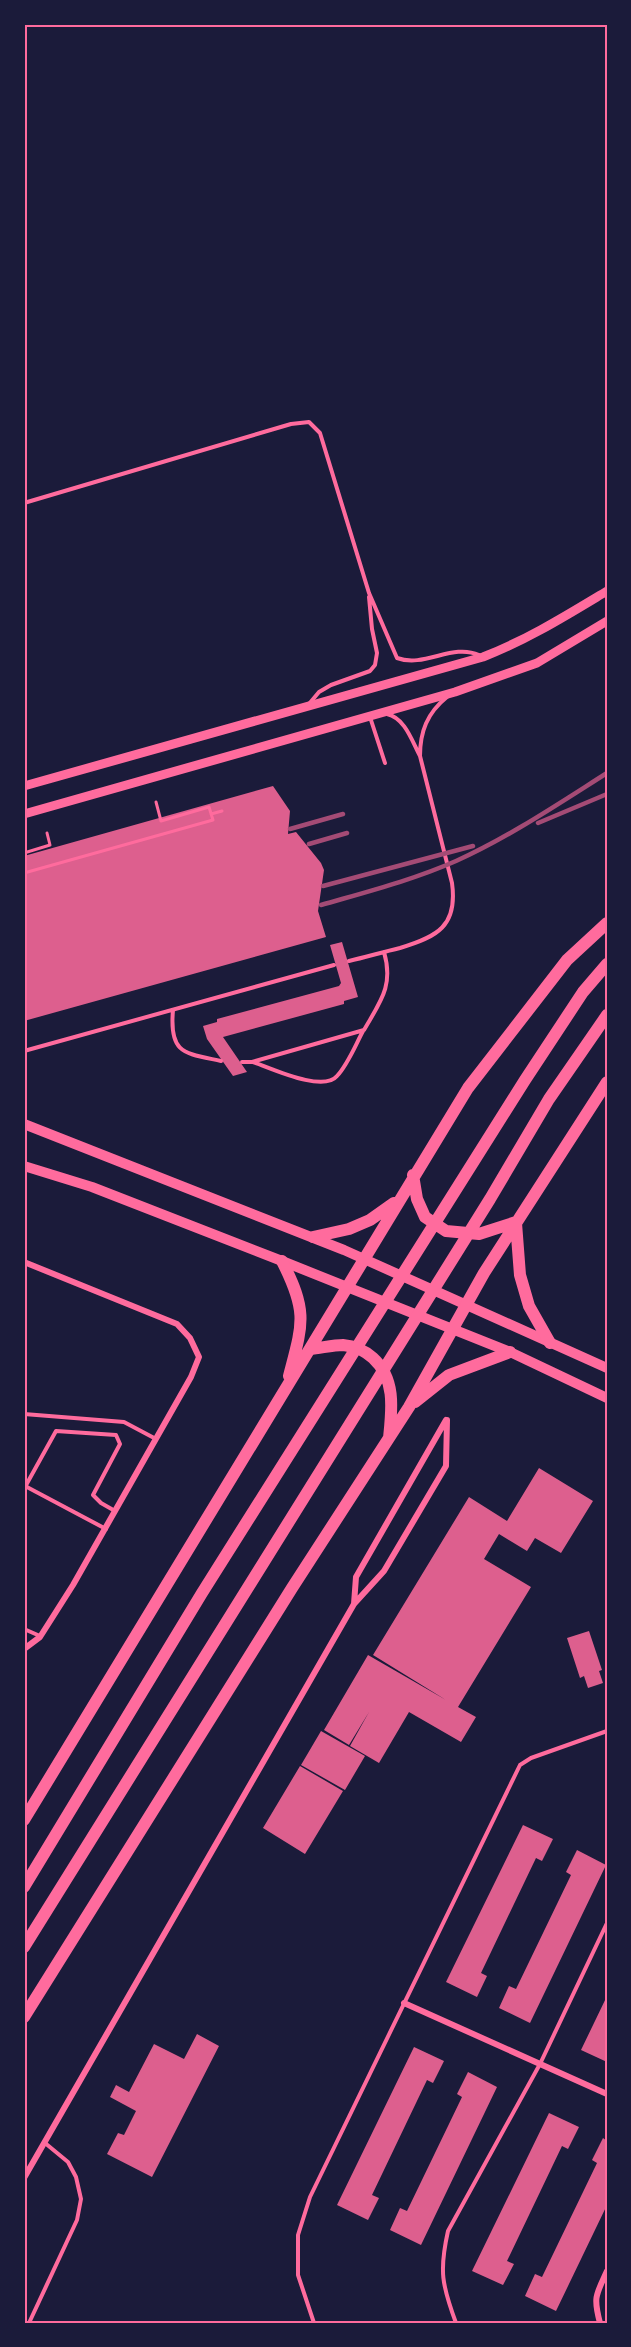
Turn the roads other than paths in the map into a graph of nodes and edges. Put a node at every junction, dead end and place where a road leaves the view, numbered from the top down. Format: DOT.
graph roads {
  1 [pos="24,503"];
  2 [pos="607,591"];
  3 [pos="369,593"];
  4 [pos="607,621"];
  5 [pos="483,657"];
  6 [pos="455,692"];
  7 [pos="307,706"];
  8 [pos="381,713"];
  9 [pos="370,716"];
  10 [pos="420,756"];
  11 [pos="385,763"];
  12 [pos="24,786"];
  13 [pos="24,814"];
  14 [pos="607,923"];
  15 [pos="384,952"];
  16 [pos="349,961"];
  17 [pos="607,964"];
  18 [pos="334,965"];
  19 [pos="172,1010"];
  20 [pos="607,1015"];
  21 [pos="364,1030"];
  22 [pos="24,1051"];
  23 [pos="221,1061"];
  24 [pos="242,1062"];
  25 [pos="252,1062"];
  26 [pos="607,1082"];
  27 [pos="24,1124"];
  28 [pos="24,1166"];
  29 [pos="414,1175"];
  30 [pos="400,1198"];
  31 [pos="516,1222"];
  32 [pos="313,1237"];
  33 [pos="363,1259"];
  34 [pos="282,1261"];
  35 [pos="24,1262"];
  36 [pos="348,1287"];
  37 [pos="466,1305"];
  38 [pos="454,1329"];
  39 [pos="550,1343"];
  40 [pos="310,1349"];
  41 [pos="510,1352"];
  42 [pos="607,1368"];
  43 [pos="286,1389"];
  44 [pos="607,1398"];
  45 [pos="410,1407"];
  46 [pos="24,1414"];
  47 [pos="157,1439"];
  48 [pos="389,1440"];
  49 [pos="25,1486"];
  50 [pos="117,1511"];
  51 [pos="106,1529"];
  52 [pos="354,1604"];
  53 [pos="24,1629"];
  54 [pos="40,1637"];
  55 [pos="24,1649"];
  56 [pos="607,1731"];
  57 [pos="24,1821"];
  58 [pos="24,1887"];
  59 [pos="607,1923"];
  60 [pos="24,1947"];
  61 [pos="404,2003"];
  62 [pos="24,2017"];
  63 [pos="540,2064"];
  64 [pos="607,2094"];
  65 [pos="44,2142"];
  66 [pos="24,2178"];
  67 [pos="607,2271"];
  68 [pos="29,2323"];
  69 [pos="314,2323"];
  70 [pos="456,2323"];
  71 [pos="600,2323"];
  1 -- 3 [label="lane"];
  2 -- 5 [label="street"];
  3 -- 5 [label="lane"];
  3 -- 7 [label="lane"];
  4 -- 6 [label="street"];
  5 -- 7 [label="street"];
  6 -- 8 [label="street"];
  6 -- 10 [label="lane"];
  7 -- 12 [label="street"];
  8 -- 9 [label="street"];
  8 -- 10 [label="lane"];
  9 -- 11 [label="lane"];
  9 -- 13 [label="street"];
  10 -- 15 [label="lane"];
  14 -- 29 [label="highway"];
  15 -- 16 [label="lane"];
  15 -- 21 [label="lane"];
  17 -- 58 [label="highway"];
  18 -- 19 [label="lane"];
  19 -- 22 [label="lane"];
  19 -- 23 [label="lane"];
  20 -- 60 [label="highway"];
  21 -- 25 [label="lane"];
  21 -- 25 [label="lane"];
  24 -- 25 [label="lane"];
  26 -- 31 [label="highway"];
  27 -- 32 [label="main road"];
  28 -- 34 [label="main road"];
  29 -- 30 [label="highway"];
  29 -- 31 [label="highway"];
  30 -- 32 [label="highway"];
  30 -- 33 [label="highway"];
  31 -- 37 [label="highway"];
  31 -- 39 [label="highway"];
  32 -- 33 [label="main road"];
  33 -- 36 [label="highway"];
  33 -- 37 [label="main road"];
  34 -- 36 [label="main road"];
  34 -- 43 [label="highway"];
  35 -- 47 [label="street"];
  36 -- 38 [label="main road"];
  36 -- 40 [label="highway"];
  37 -- 38 [label="highway"];
  37 -- 39 [label="main road"];
  38 -- 41 [label="main road"];
  38 -- 45 [label="highway"];
  39 -- 42 [label="main road"];
  40 -- 43 [label="highway"];
  40 -- 48 [label="highway"];
  41 -- 44 [label="main road"];
  41 -- 45 [label="highway"];
  43 -- 57 [label="highway"];
  45 -- 48 [label="highway"];
  46 -- 47 [label="lane"];
  47 -- 50 [label="street"];
  48 -- 62 [label="highway"];
  49 -- 50 [label="lane"];
  49 -- 51 [label="lane"];
  50 -- 51 [label="street"];
  51 -- 54 [label="street"];
  52 -- 52 [label="street"];
  52 -- 65 [label="street"];
  53 -- 54 [label="lane"];
  54 -- 55 [label="street"];
  56 -- 61 [label="lane"];
  59 -- 63 [label="lane"];
  61 -- 63 [label="street"];
  61 -- 69 [label="lane"];
  63 -- 64 [label="street"];
  63 -- 70 [label="lane"];
  65 -- 66 [label="street"];
  65 -- 68 [label="lane"];
  67 -- 71 [label="street"];
}
